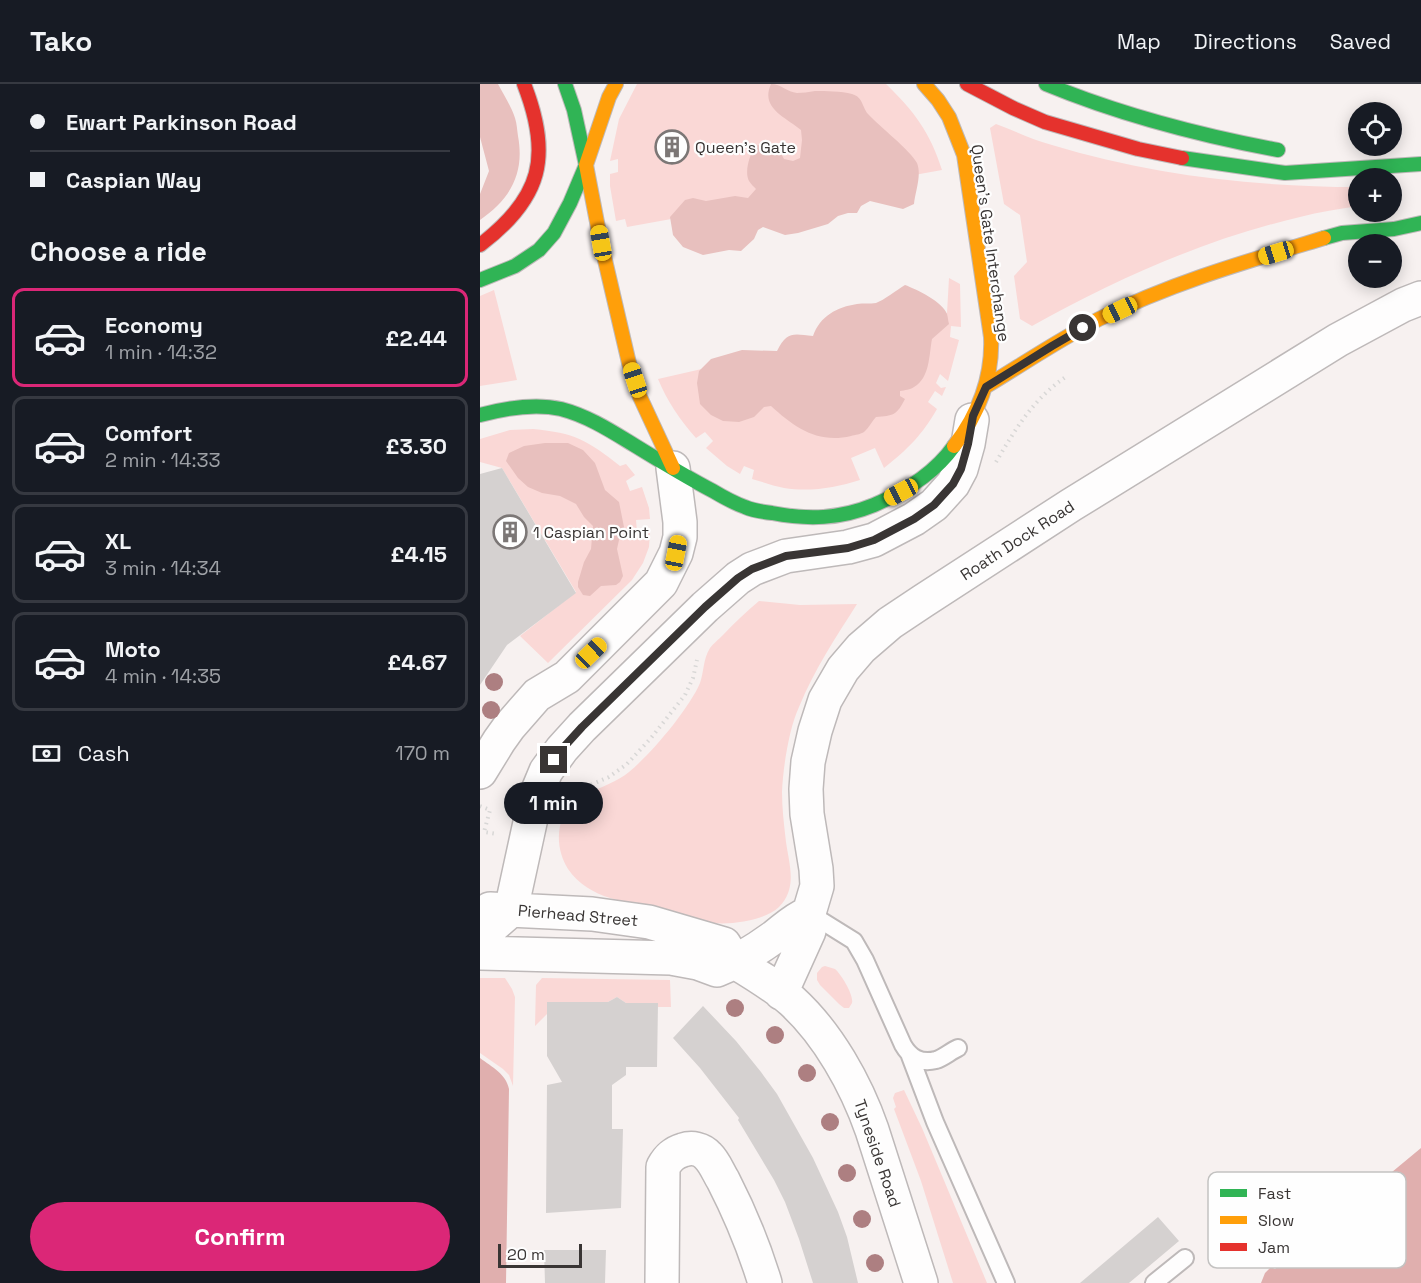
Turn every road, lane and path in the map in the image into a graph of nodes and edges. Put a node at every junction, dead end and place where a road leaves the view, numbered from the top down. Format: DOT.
graph roads {
  1 [pos="524,84"];
  2 [pos="565,84"];
  3 [pos="616,84"];
  4 [pos="924,84"];
  5 [pos="967,84"];
  6 [pos="1046,84"];
  7 [pos="1292,153"];
  8 [pos="1312,158"];
  9 [pos="1421,164"];
  10 [pos="586,165"];
  11 [pos="1348,168"];
  12 [pos="1353,168"];
  13 [pos="1421,223"];
  14 [pos="480,245"];
  15 [pos="480,280"];
  16 [pos="1421,298"];
  17 [pos="979,401"];
  18 [pos="480,415"];
  19 [pos="672,468"];
  20 [pos="480,772"];
  21 [pos="480,806"];
  22 [pos="495,834"];
  23 [pos="496,909"];
  24 [pos="809,913"];
  25 [pos="480,938"];
  26 [pos="480,953"];
  27 [pos="735,962"];
  28 [pos="782,993"];
  29 [pos="958,1047"];
  30 [pos="910,1056"];
  31 [pos="1185,1258"];
  32 [pos="662,1283"];
  33 [pos="765,1283"];
  34 [pos="921,1283"];
  35 [pos="1006,1283"];
  36 [pos="1154,1283"];
  1 -- 14 [label="main road"];
  2 -- 10 [label="main road"];
  3 -- 10 [label="main road"];
  4 -- 17 [label="main road, Queen's Gate Interchange"];
  5 -- 11 [label="main road"];
  6 -- 7 [label="main road"];
  8 -- 12 [label="main road"];
  9 -- 12 [label="main road"];
  10 -- 15 [label="main road"];
  10 -- 19 [label="main road"];
  13 -- 17 [label="main road"];
  16 -- 24 [label="street, Roath Dock Road"];
  17 -- 19 [label="main road, Queen's Gate Interchange"];
  17 -- 23 [label="street"];
  18 -- 19 [label="main road, Queen's Gate Interchange"];
  19 -- 20 [label="street"];
  21 -- 22 [label="path"];
  23 -- 25 [label="street"];
  23 -- 27 [label="street, Pierhead Street"];
  24 -- 27 [label="street"];
  24 -- 28 [label="street, Roath Dock Road"];
  24 -- 30 [label="lane"];
  26 -- 27 [label="street"];
  27 -- 28 [label="street, Tyneside Road"];
  28 -- 34 [label="street, Tyneside Road"];
  29 -- 30 [label="lane"];
  30 -- 35 [label="lane"];
  31 -- 36 [label="lane"];
  32 -- 33 [label="street"];
}
